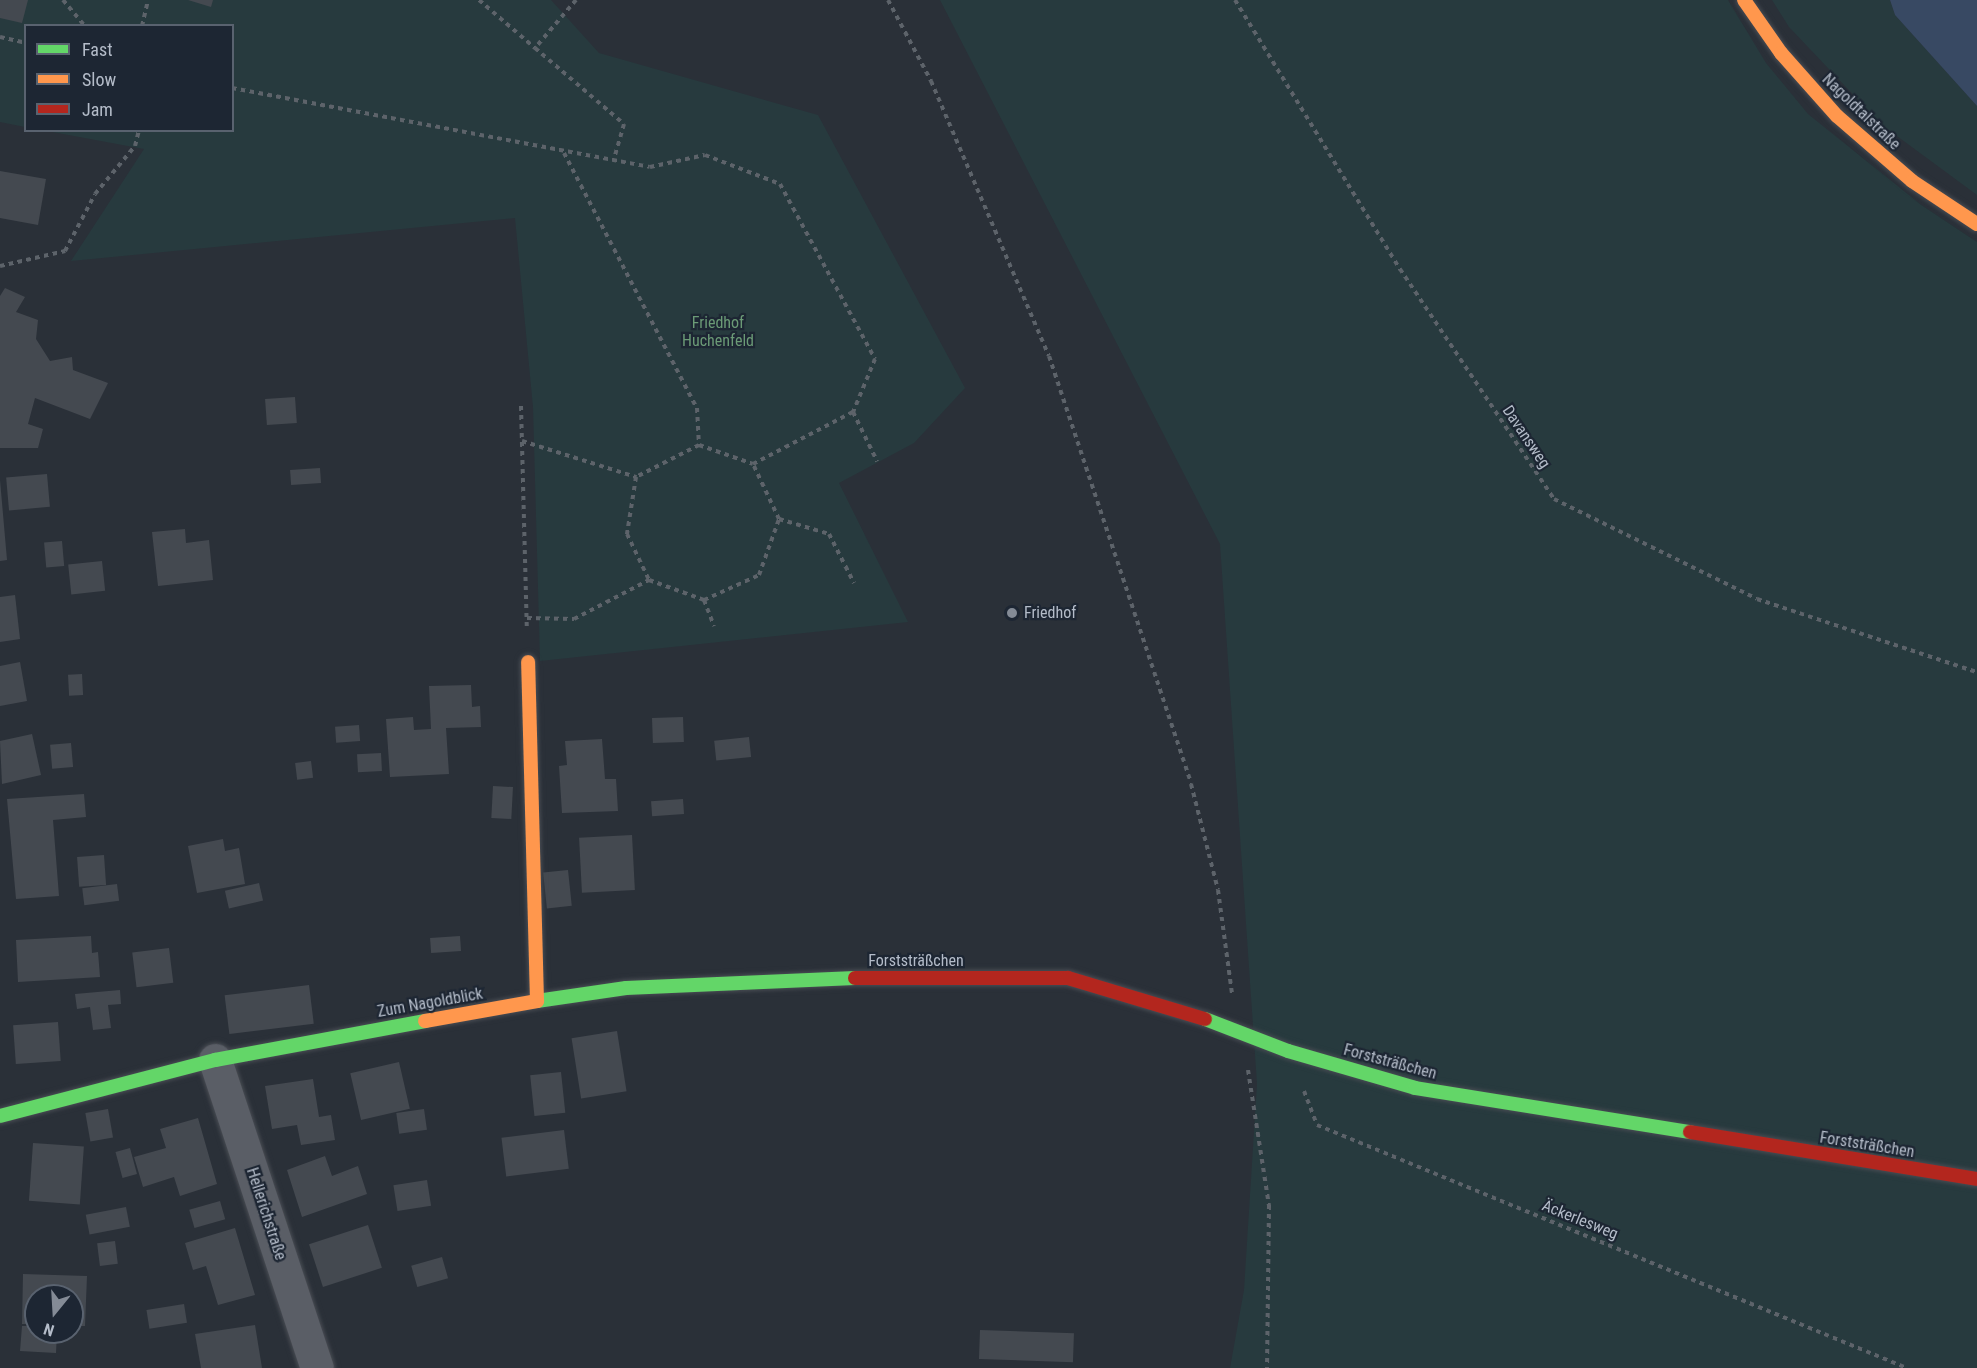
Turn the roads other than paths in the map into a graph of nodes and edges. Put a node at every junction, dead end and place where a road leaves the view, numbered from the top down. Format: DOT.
graph roads {
  1 [pos="1744,0"];
  2 [pos="1977,224"];
  3 [pos="528,662"];
  4 [pos="537,1001"];
  5 [pos="215,1060"];
  6 [pos="0,1116"];
  7 [pos="1977,1179"];
  8 [pos="317,1368"];
  1 -- 2 [label="street, Nagoldtalstraße"];
  3 -- 4 [label="street"];
  4 -- 5 [label="street, Zum Nagoldblick"];
  4 -- 7 [label="street, Forststräßchen"];
  5 -- 6 [label="street, Zum Nagoldblick"];
  5 -- 8 [label="street, Hellerichstraße"];
}
